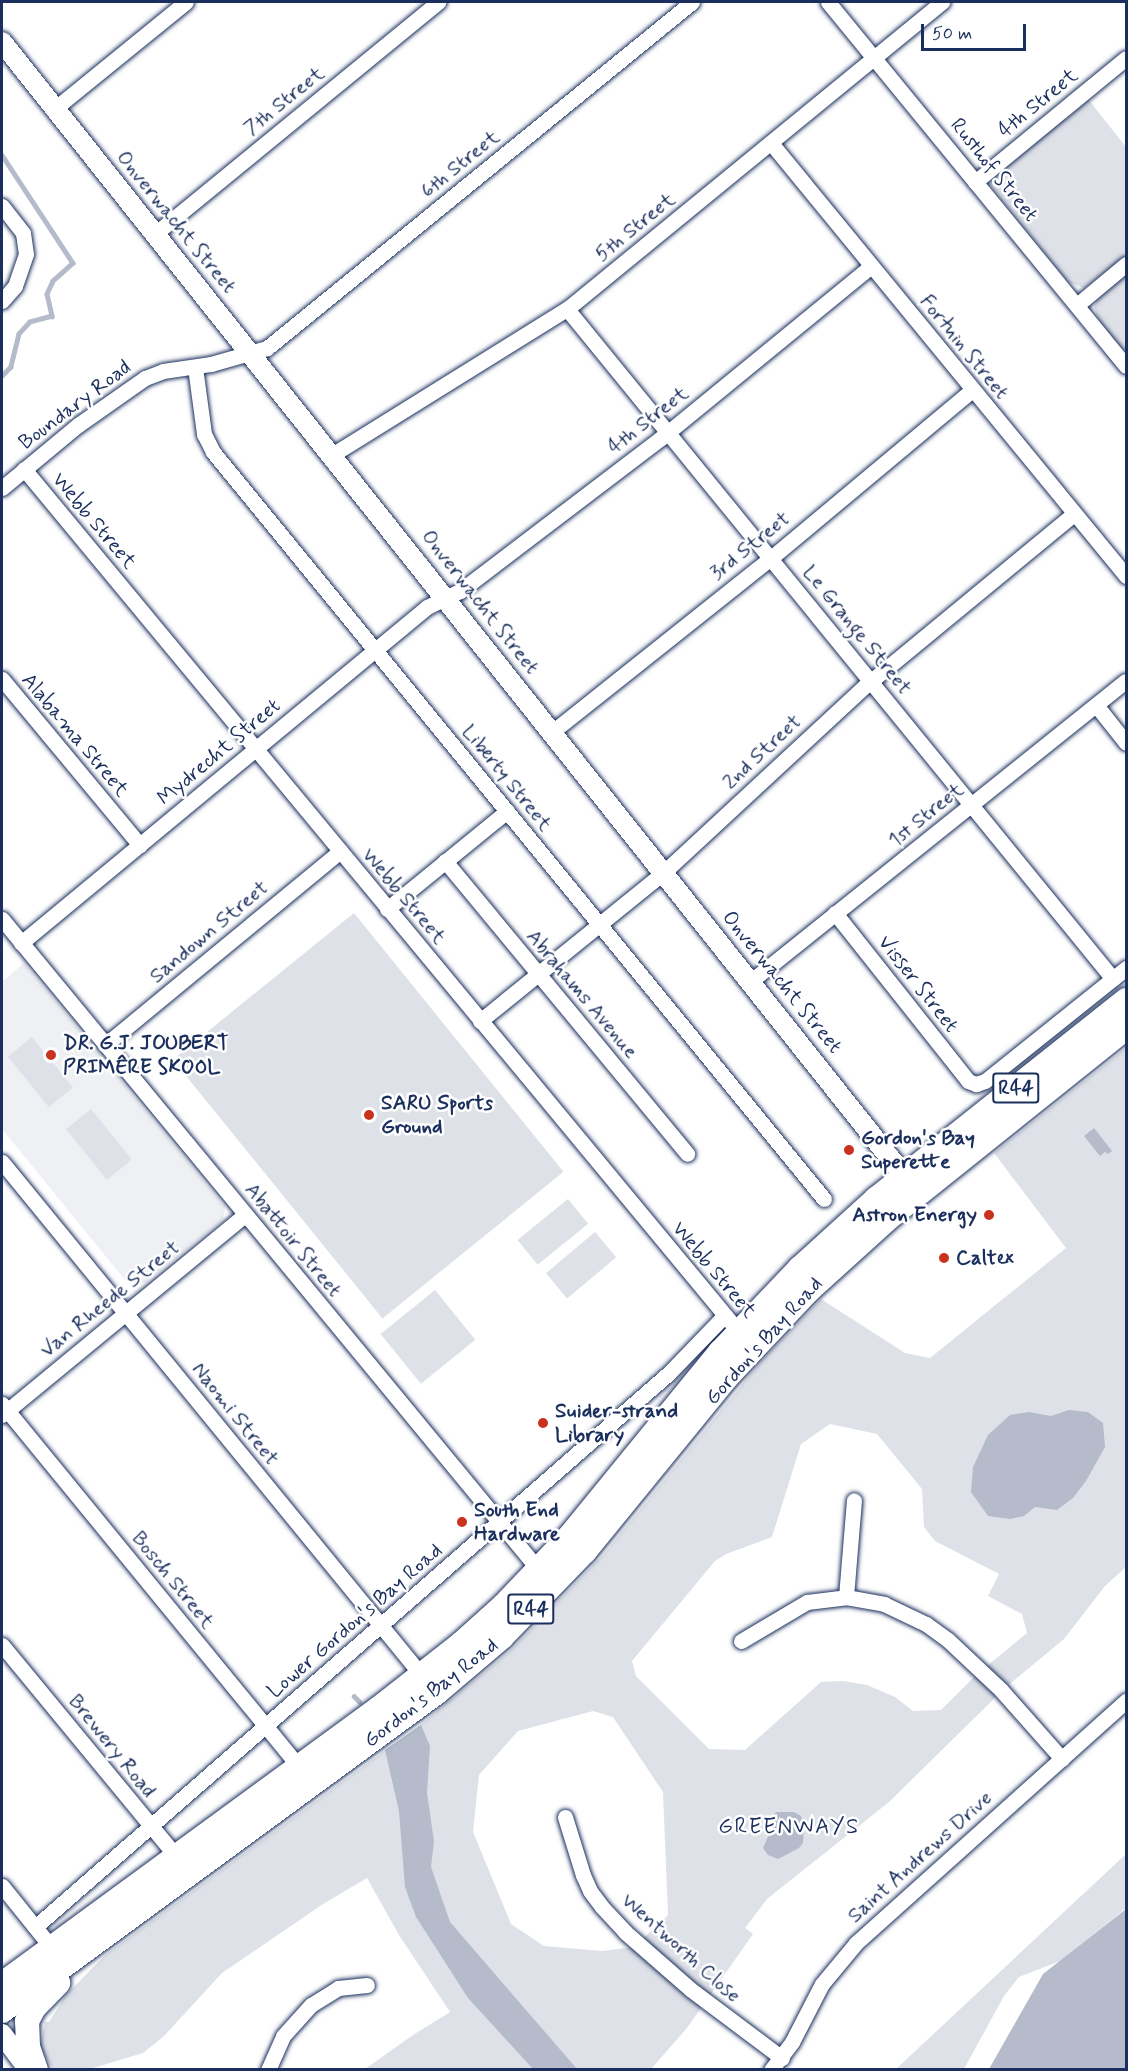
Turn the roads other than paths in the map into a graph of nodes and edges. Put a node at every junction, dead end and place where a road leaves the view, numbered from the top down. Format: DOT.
graph roads {
  1 [pos="186,2"];
  2 [pos="438,2"];
  3 [pos="692,2"];
  4 [pos="828,2"];
  5 [pos="942,2"];
  6 [pos="2,42"];
  7 [pos="874,57"];
  8 [pos="1126,58"];
  9 [pos="53,110"];
  10 [pos="771,143"];
  11 [pos="975,182"];
  12 [pos="3,210"];
  13 [pos="156,233"];
  14 [pos="1126,264"];
  15 [pos="870,267"];
  16 [pos="2,301"];
  17 [pos="1077,305"];
  18 [pos="567,309"];
  19 [pos="250,352"];
  20 [pos="1126,366"];
  21 [pos="195,367"];
  22 [pos="972,390"];
  23 [pos="669,432"];
  24 [pos="332,454"];
  25 [pos="24,469"];
  26 [pos="2,488"];
  27 [pos="1074,514"];
  28 [pos="771,558"];
  29 [pos="1126,576"];
  30 [pos="446,597"];
  31 [pos="375,650"];
  32 [pos="2,679"];
  33 [pos="872,680"];
  34 [pos="1126,681"];
  35 [pos="1096,705"];
  36 [pos="552,732"];
  37 [pos="1126,743"];
  38 [pos="255,749"];
  39 [pos="973,804"];
  40 [pos="507,811"];
  41 [pos="140,845"];
  42 [pos="340,851"];
  43 [pos="445,861"];
  44 [pos="664,872"];
  45 [pos="387,909"];
  46 [pos="835,913"];
  47 [pos="2,919"];
  48 [pos="599,924"];
  49 [pos="21,943"];
  50 [pos="1126,968"];
  51 [pos="538,973"];
  52 [pos="1113,979"];
  53 [pos="750,981"];
  54 [pos="1126,1000"];
  55 [pos="480,1021"];
  56 [pos="1126,1028"];
  57 [pos="1094,1040"];
  58 [pos="105,1045"];
  59 [pos="687,1154"];
  60 [pos="2,1162"];
  61 [pos="912,1185"];
  62 [pos="824,1199"];
  63 [pos="245,1215"];
  64 [pos="126,1313"];
  65 [pos="738,1332"];
  66 [pos="3,1410"];
  67 [pos="854,1500"];
  68 [pos="498,1524"];
  69 [pos="546,1578"];
  70 [pos="846,1597"];
  71 [pos="381,1625"];
  72 [pos="741,1641"];
  73 [pos="2,1645"];
  74 [pos="429,1685"];
  75 [pos="1126,1701"];
  76 [pos="266,1726"];
  77 [pos="1062,1760"];
  78 [pos="306,1775"];
  79 [pos="565,1817"];
  80 [pos="151,1826"];
  81 [pos="183,1864"];
  82 [pos="2,1886"];
  83 [pos="35,1927"];
  84 [pos="51,1947"];
  85 [pos="79,1954"];
  86 [pos="2,1984"];
  87 [pos="368,1985"];
  88 [pos="2,2010"];
  89 [pos="2,2034"];
  90 [pos="2,2056"];
  91 [pos="776,2064"];
  92 [pos="13,2070"];
  93 [pos="29,2070"];
  94 [pos="36,2070"];
  95 [pos="268,2070"];
  1 -- 9 [label="street"];
  2 -- 13 [label="street, 7th Street"];
  3 -- 19 [label="street, 6th Street"];
  4 -- 7 [label="street, Rusthof Street"];
  5 -- 7 [label="street, 5th Street"];
  6 -- 9 [label="street, Onverwacht Street"];
  7 -- 10 [label="street, 5th Street"];
  7 -- 11 [label="street, Rusthof Street"];
  8 -- 11 [label="street, 4th Street"];
  9 -- 13 [label="street, Onverwacht Street"];
  10 -- 15 [label="street, Fortuin Street"];
  10 -- 18 [label="street, 5th Street"];
  11 -- 17 [label="street, Rusthof Street"];
  12 -- 16 [label="street"];
  13 -- 19 [label="street, Onverwacht Street"];
  14 -- 17 [label="street"];
  15 -- 22 [label="street, Fortuin Street"];
  15 -- 23 [label="street, 4th Street"];
  17 -- 20 [label="street, Rusthof Street"];
  18 -- 23 [label="street, Le Grange Street"];
  18 -- 24 [label="street, 5th Street"];
  19 -- 21 [label="street, Boundary Road"];
  19 -- 24 [label="street, Onverwacht Street"];
  21 -- 25 [label="street, Boundary Road"];
  21 -- 31 [label="street, Liberty Street"];
  22 -- 27 [label="street, Fortuin Street"];
  22 -- 28 [label="street, 3rd Street"];
  23 -- 28 [label="street, Le Grange Street"];
  23 -- 30 [label="street, 4th Street"];
  24 -- 30 [label="street, Onverwacht Street"];
  25 -- 26 [label="street, Boundary Road"];
  25 -- 38 [label="street, Webb Street"];
  27 -- 29 [label="street, Fortuin Street"];
  27 -- 33 [label="street, 2nd Street"];
  28 -- 33 [label="street, Le Grange Street"];
  28 -- 36 [label="street, 3rd Street"];
  30 -- 31 [label="street, Mydrecht Street"];
  30 -- 36 [label="street, Onverwacht Street"];
  31 -- 38 [label="street, Mydrecht Street"];
  31 -- 40 [label="street, Liberty Street"];
  32 -- 41 [label="street, Alabama Street"];
  33 -- 39 [label="street, Le Grange Street"];
  33 -- 44 [label="street, 2nd Street"];
  34 -- 35 [label="street, 1st Street"];
  35 -- 37 [label="street"];
  35 -- 39 [label="street, 1st Street"];
  36 -- 44 [label="street, Onverwacht Street"];
  38 -- 41 [label="street, Mydrecht Street"];
  38 -- 42 [label="street, Webb Street"];
  39 -- 46 [label="street, 1st Street"];
  39 -- 52 [label="street, Le Grange Street"];
  40 -- 43 [label="street"];
  40 -- 48 [label="street, Liberty Street"];
  41 -- 49 [label="street, Mydrecht Street"];
  42 -- 45 [label="street, Webb Street"];
  42 -- 58 [label="street, Sandown Street"];
  43 -- 45 [label="street"];
  43 -- 51 [label="street, Abrahams Avenue"];
  44 -- 48 [label="street, 2nd Street"];
  44 -- 53 [label="street, Onverwacht Street"];
  45 -- 55 [label="street, Webb Street"];
  46 -- 52 [label="street, Visser Street"];
  46 -- 53 [label="street, 1st Street"];
  47 -- 49 [label="street, Abattoir Street"];
  48 -- 51 [label="street, 2nd Street"];
  48 -- 62 [label="street, Liberty Street"];
  49 -- 58 [label="street, Abattoir Street"];
  50 -- 52 [label="street"];
  51 -- 55 [label="street, 2nd Street"];
  51 -- 59 [label="street, Abrahams Avenue"];
  53 -- 61 [label="street, Onverwacht Street"];
  54 -- 57 [label="main road, Gordon's Bay Road / R44"];
  55 -- 65 [label="street, Webb Street"];
  56 -- 57 [label="main road, Gordon's Bay Road / R44"];
  57 -- 61 [label="main road, Gordon's Bay Road / R44"];
  58 -- 63 [label="street, Abattoir Street"];
  60 -- 64 [label="street, Naomi Street"];
  61 -- 65 [label="main road, Gordon's Bay Road / R44"];
  61 -- 65 [label="main road, Gordon's Bay Road / R44"];
  63 -- 64 [label="street, Van Rheede Street"];
  63 -- 68 [label="street, Abattoir Street"];
  64 -- 66 [label="street, Van Rheede Street"];
  64 -- 71 [label="street, Naomi Street"];
  65 -- 68 [label="street, Lower Gordon's Bay Road"];
  65 -- 69 [label="main road, Gordon's Bay Road / R44"];
  66 -- 76 [label="street, Bosch Street"];
  67 -- 70 [label="street"];
  68 -- 69 [label="street, Abattoir Street"];
  68 -- 71 [label="street, Lower Gordon's Bay Road"];
  69 -- 74 [label="main road, Gordon's Bay Road / R44"];
  70 -- 72 [label="street"];
  70 -- 77 [label="street"];
  71 -- 74 [label="street, Naomi Street"];
  71 -- 76 [label="street, Lower Gordon's Bay Road"];
  73 -- 80 [label="street, Brewery Road"];
  74 -- 78 [label="main road, Gordon's Bay Road / R44"];
  75 -- 77 [label="street, Saint Andrews Drive"];
  76 -- 78 [label="street, Bosch Street"];
  76 -- 80 [label="street, Lower Gordon's Bay Road"];
  77 -- 91 [label="street, Saint Andrews Drive"];
  78 -- 81 [label="main road, Gordon's Bay Road / R44"];
  79 -- 91 [label="street, Wentworth Close"];
  80 -- 81 [label="street, Brewery Road"];
  80 -- 83 [label="street, Lower Gordon's Bay Road"];
  81 -- 84 [label="main road, Gordon's Bay Road / R44"];
  81 -- 85 [label="main road, Gordon's Bay Road / R44"];
  82 -- 83 [label="street"];
  83 -- 84 [label="street"];
  84 -- 86 [label="main road, Gordon's Bay Road / R44"];
  85 -- 88 [label="main road, Gordon's Bay Road / R44"];
  85 -- 94 [label="main road"];
  87 -- 95 [label="street"];
  89 -- 93 [label="street"];
  90 -- 92 [label="street"];
}
